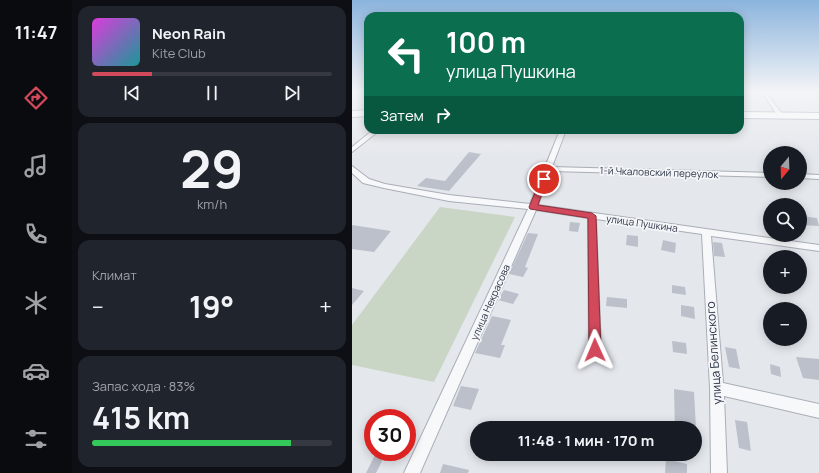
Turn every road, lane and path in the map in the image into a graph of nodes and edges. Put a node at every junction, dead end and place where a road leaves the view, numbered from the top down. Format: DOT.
graph roads {
  1 [pos="744,115"];
  2 [pos="779,115"];
  3 [pos="819,115"];
  4 [pos="372,134"];
  5 [pos="561,134"];
  6 [pos="352,150"];
  7 [pos="352,168"];
  8 [pos="548,169"];
  9 [pos="763,175"];
  10 [pos="807,176"];
  11 [pos="819,177"];
  12 [pos="533,207"];
  13 [pos="592,216"];
  14 [pos="706,232"];
  15 [pos="819,248"];
  16 [pos="595,350"];
  17 [pos="717,388"];
  18 [pos="819,412"];
  19 [pos="412,473"];
  20 [pos="719,473"];
  1 -- 2 [label="main road"];
  2 -- 3 [label="main road"];
  4 -- 6 [label="street"];
  5 -- 8 [label="street, улица Некрасова"];
  7 -- 12 [label="street, улица Пушкина"];
  8 -- 9 [label="street, 1-й Чкаловский переулок"];
  8 -- 12 [label="street, улица Некрасова"];
  10 -- 11 [label="street"];
  12 -- 13 [label="street, улица Пушкина"];
  12 -- 19 [label="street, улица Некрасова"];
  13 -- 14 [label="street, улица Пушкина"];
  13 -- 16 [label="street"];
  14 -- 15 [label="street, улица Пушкина"];
  14 -- 17 [label="street, улица Белинского"];
  17 -- 18 [label="street"];
  17 -- 20 [label="street, улица Белинского"];
}
